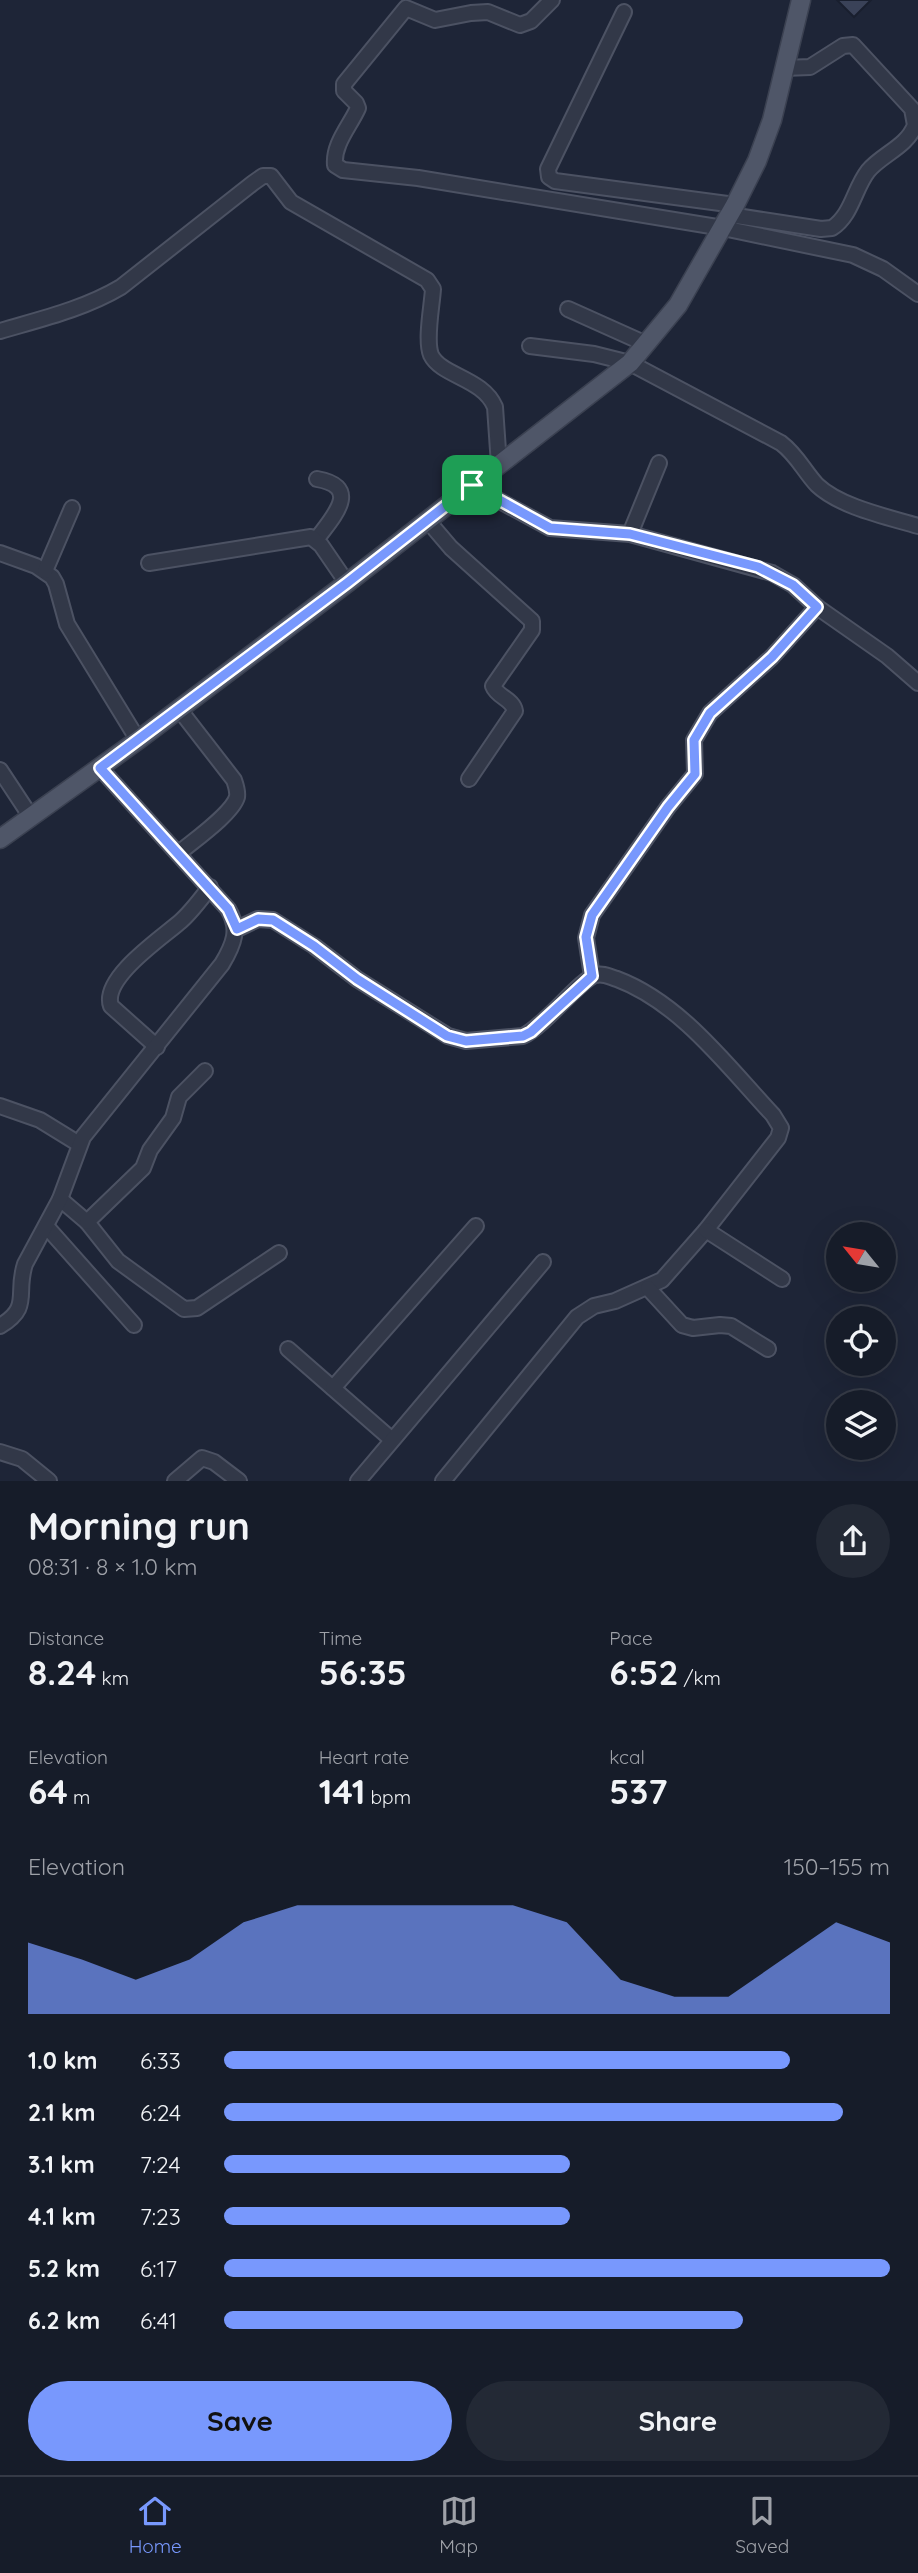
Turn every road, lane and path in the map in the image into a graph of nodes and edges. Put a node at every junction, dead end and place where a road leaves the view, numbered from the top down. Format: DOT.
graph roads {
  1 [pos="552,0"];
  2 [pos="801,0"];
  3 [pos="624,12"];
  4 [pos="784,68"];
  5 [pos="729,216"];
  6 [pos="918,294"];
  7 [pos="568,309"];
  8 [pos="0,331"];
  9 [pos="646,344"];
  10 [pos="530,346"];
  11 [pos="629,363"];
  12 [pos="659,463"];
  13 [pos="499,465"];
  14 [pos="317,479"];
  15 [pos="472,485"];
  16 [pos="72,508"];
  17 [pos="428,520"];
  18 [pos="918,526"];
  19 [pos="630,534"];
  20 [pos="316,540"];
  21 [pos="0,554"];
  22 [pos="149,563"];
  23 [pos="45,571"];
  24 [pos="347,583"];
  25 [pos="817,607"];
  26 [pos="918,683"];
  27 [pos="179,709"];
  28 [pos="138,740"];
  29 [pos="100,768"];
  30 [pos="0,770"];
  31 [pos="469,779"];
  32 [pos="31,817"];
  33 [pos="0,839"];
  34 [pos="179,853"];
  35 [pos="210,887"];
  36 [pos="237,929"];
  37 [pos="592,976"];
  38 [pos="157,1047"];
  39 [pos="205,1071"];
  40 [pos="0,1106"];
  41 [pos="79,1144"];
  42 [pos="60,1199"];
  43 [pos="87,1222"];
  44 [pos="46,1226"];
  45 [pos="476,1226"];
  46 [pos="705,1230"];
  47 [pos="279,1253"];
  48 [pos="543,1262"];
  49 [pos="782,1279"];
  50 [pos="648,1288"];
  51 [pos="134,1325"];
  52 [pos="0,1326"];
  53 [pos="288,1349"];
  54 [pos="768,1349"];
  55 [pos="333,1388"];
  56 [pos="391,1439"];
  57 [pos="0,1452"];
  58 [pos="446,1480"];
  59 [pos="49,1481"];
  60 [pos="175,1481"];
  61 [pos="239,1481"];
  62 [pos="358,1481"];
  1 -- 5 [label="street"];
  2 -- 4 [label="main road"];
  3 -- 5 [label="street"];
  4 -- 5 [label="main road"];
  4 -- 5 [label="street"];
  5 -- 6 [label="street"];
  5 -- 9 [label="main road"];
  7 -- 9 [label="street"];
  8 -- 13 [label="street"];
  9 -- 11 [label="main road"];
  10 -- 11 [label="street"];
  11 -- 13 [label="main road"];
  11 -- 18 [label="street"];
  12 -- 19 [label="street"];
  13 -- 15 [label="main road"];
  14 -- 20 [label="street"];
  15 -- 17 [label="main road"];
  15 -- 19 [label="street"];
  16 -- 23 [label="street"];
  17 -- 24 [label="main road"];
  17 -- 31 [label="street"];
  19 -- 25 [label="street"];
  20 -- 22 [label="street"];
  20 -- 24 [label="street"];
  21 -- 23 [label="street"];
  23 -- 28 [label="street"];
  24 -- 27 [label="main road"];
  25 -- 26 [label="street"];
  25 -- 37 [label="street"];
  27 -- 28 [label="main road"];
  27 -- 34 [label="street"];
  28 -- 29 [label="main road"];
  29 -- 32 [label="main road"];
  29 -- 34 [label="street"];
  30 -- 32 [label="street"];
  32 -- 33 [label="main road"];
  34 -- 35 [label="street"];
  35 -- 36 [label="street"];
  35 -- 38 [label="street"];
  36 -- 37 [label="street"];
  36 -- 38 [label="street"];
  37 -- 46 [label="street"];
  38 -- 41 [label="street"];
  39 -- 43 [label="street"];
  40 -- 41 [label="street"];
  41 -- 42 [label="street"];
  42 -- 43 [label="street"];
  42 -- 44 [label="street"];
  43 -- 47 [label="street"];
  44 -- 51 [label="street"];
  44 -- 52 [label="street"];
  45 -- 55 [label="street"];
  46 -- 49 [label="street"];
  46 -- 50 [label="street"];
  48 -- 56 [label="street"];
  50 -- 54 [label="street"];
  50 -- 58 [label="street"];
  53 -- 55 [label="street"];
  55 -- 56 [label="street"];
  56 -- 62 [label="street"];
  57 -- 59 [label="street"];
  60 -- 61 [label="street"];
}
